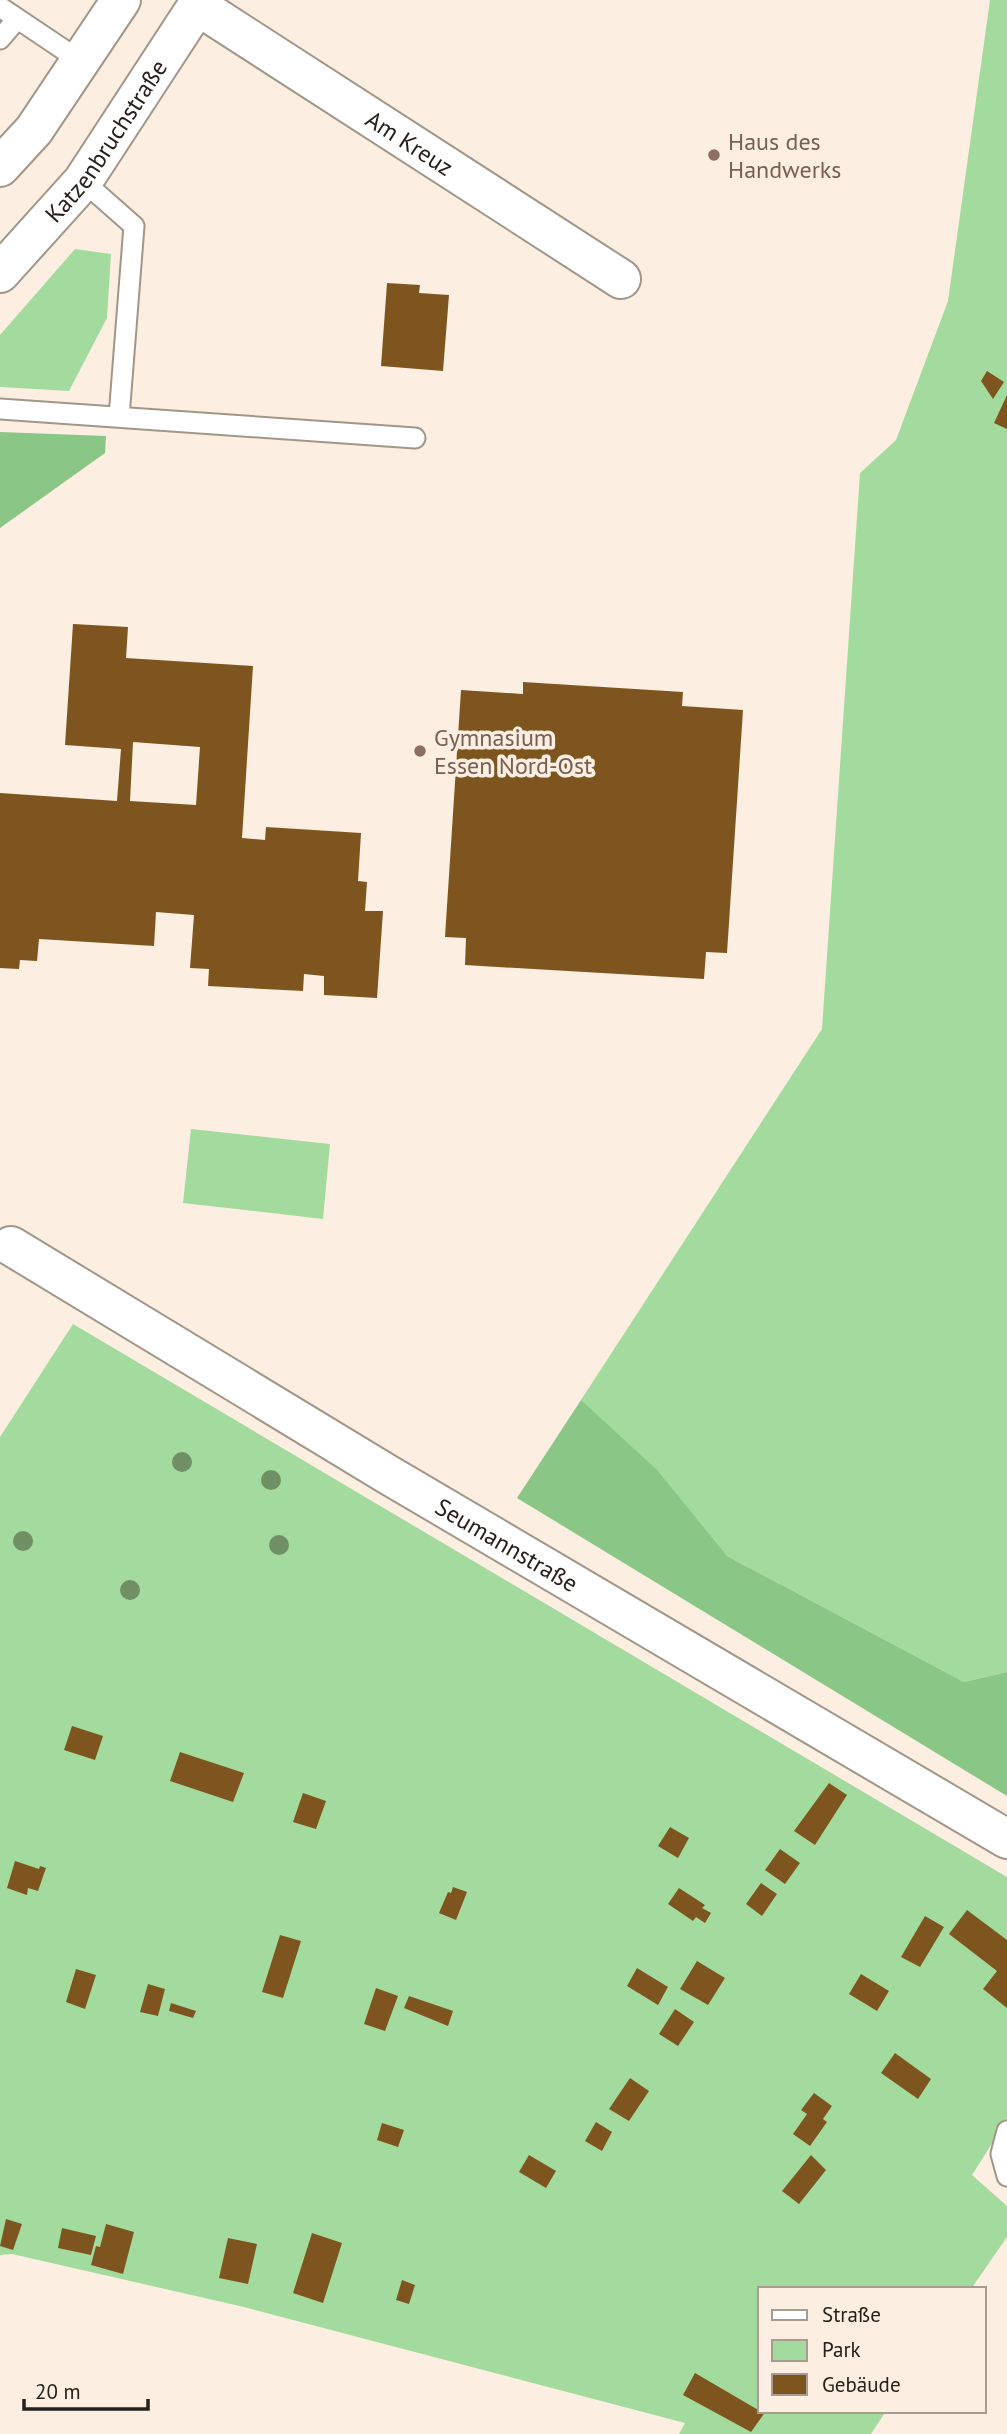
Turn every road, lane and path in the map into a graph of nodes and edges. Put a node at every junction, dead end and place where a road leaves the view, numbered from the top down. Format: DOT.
graph roads {
  1 [pos="121,0"];
  2 [pos="199,3"];
  3 [pos="0,6"];
  4 [pos="17,19"];
  5 [pos="0,39"];
  6 [pos="82,62"];
  7 [pos="0,167"];
  8 [pos="83,181"];
  9 [pos="0,274"];
  10 [pos="621,279"];
  11 [pos="0,409"];
  12 [pos="118,417"];
  13 [pos="415,438"];
  14 [pos="5,1243"];
  15 [pos="1007,1839"];
  16 [pos="1007,2131"];
  17 [pos="1007,2176"];
  1 -- 6 [label="street"];
  2 -- 8 [label="street, Katzenbruchstraße"];
  2 -- 10 [label="street, Am Kreuz"];
  3 -- 4 [label="lane"];
  4 -- 5 [label="lane"];
  4 -- 6 [label="lane"];
  6 -- 7 [label="street"];
  8 -- 9 [label="street, Katzenbruchstraße"];
  8 -- 12 [label="lane"];
  11 -- 12 [label="lane"];
  12 -- 13 [label="lane"];
  14 -- 15 [label="street, Seumannstraße"];
  16 -- 17 [label="lane"];
}
